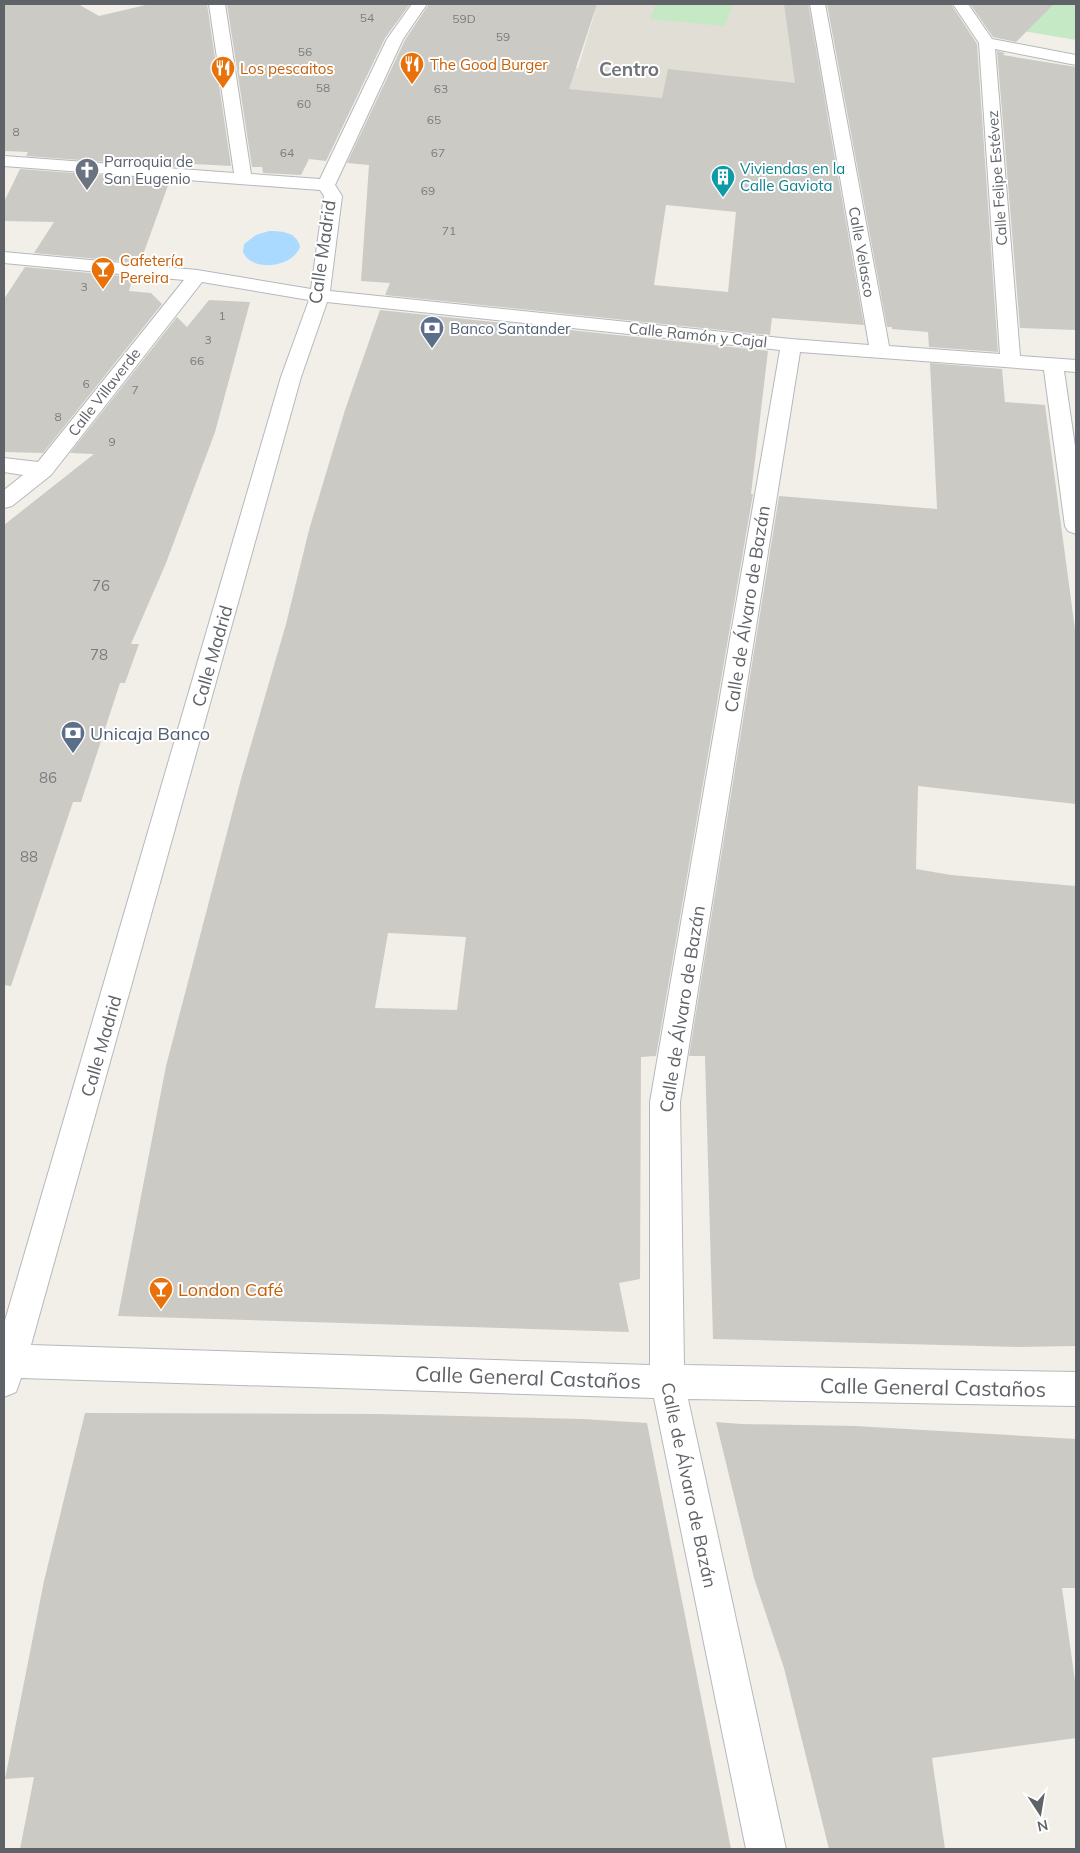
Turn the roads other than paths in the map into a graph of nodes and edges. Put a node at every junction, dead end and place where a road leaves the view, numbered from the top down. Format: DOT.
graph roads {
  1 [pos="217,4"];
  2 [pos="419,4"];
  3 [pos="818,4"];
  4 [pos="961,4"];
  5 [pos="987,43"];
  6 [pos="1076,60"];
  7 [pos="9,166"];
  8 [pos="244,178"];
  9 [pos="326,185"];
  10 [pos="4,258"];
  11 [pos="197,276"];
  12 [pos="320,296"];
  13 [pos="792,345"];
  14 [pos="880,352"];
  15 [pos="1010,360"];
  16 [pos="1053,364"];
  17 [pos="1076,366"];
  18 [pos="4,465"];
  19 [pos="43,470"];
  20 [pos="4,500"];
  21 [pos="1076,526"];
  22 [pos="7,1371"];
  23 [pos="667,1382"];
  24 [pos="1076,1389"];
  25 [pos="766,1849"];
  1 -- 8 [label="street"];
  2 -- 9 [label="street, Calle Madrid"];
  3 -- 14 [label="street, Calle Velasco"];
  4 -- 5 [label="street, Calle Felipe Estévez"];
  5 -- 6 [label="street"];
  5 -- 15 [label="street, Calle Felipe Estévez"];
  7 -- 8 [label="street"];
  8 -- 9 [label="street"];
  9 -- 12 [label="street, Calle Madrid"];
  10 -- 11 [label="street, Calle Ramón y Cajal"];
  11 -- 12 [label="street, Calle Ramón y Cajal"];
  11 -- 19 [label="street, Calle Villaverde"];
  12 -- 13 [label="street, Calle Ramón y Cajal"];
  12 -- 22 [label="street, Calle Madrid"];
  13 -- 14 [label="street, Calle Ramón y Cajal"];
  13 -- 23 [label="street, Calle de Álvaro de Bazán"];
  14 -- 15 [label="street, Calle Ramón y Cajal"];
  15 -- 16 [label="street, Calle Ramón y Cajal"];
  16 -- 17 [label="street, Calle Ramón y Cajal"];
  16 -- 21 [label="street"];
  18 -- 19 [label="street"];
  19 -- 20 [label="street, Calle Villaverde"];
  22 -- 23 [label="street, Calle General Castaños"];
  23 -- 24 [label="street, Calle General Castaños"];
  23 -- 25 [label="street, Calle de Álvaro de Bazán"];
}
